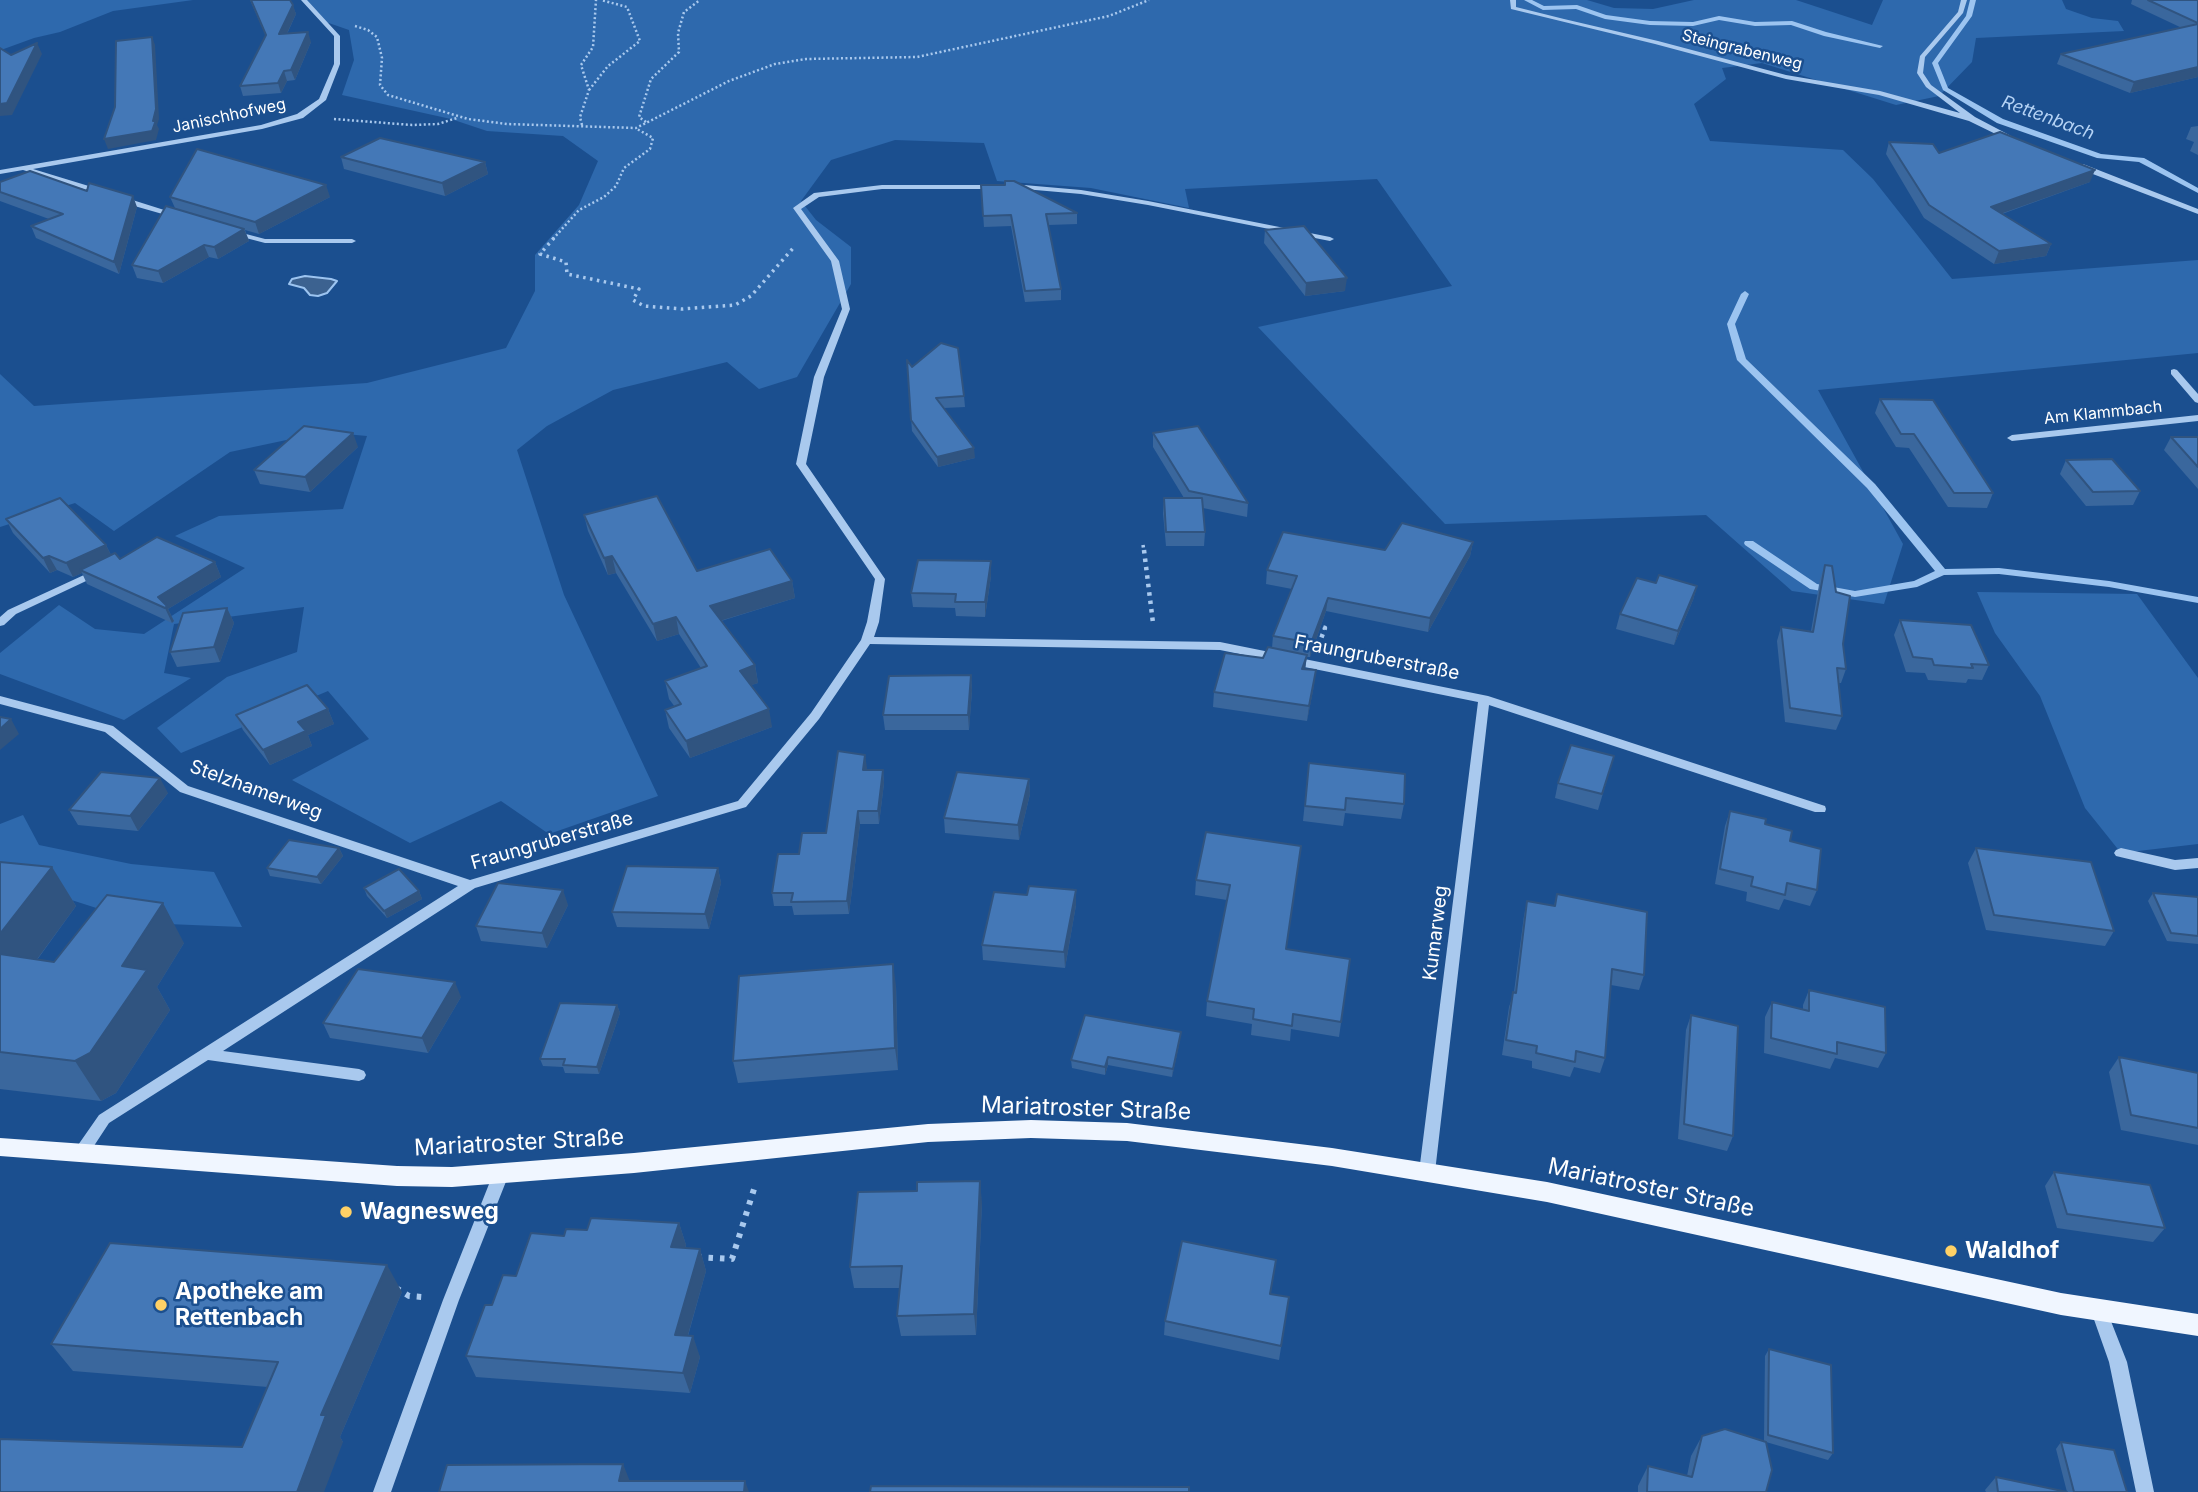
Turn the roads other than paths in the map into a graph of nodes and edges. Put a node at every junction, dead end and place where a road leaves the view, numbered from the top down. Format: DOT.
graph roads {
  1 [pos="304,0"];
  2 [pos="1513,0"];
  3 [pos="1964,0"];
  4 [pos="1972,119"];
  5 [pos="2019,142"];
  6 [pos="2073,163"];
  7 [pos="23,168"];
  8 [pos="0,172"];
  9 [pos="2198,212"];
  10 [pos="186,218"];
  11 [pos="224,229"];
  12 [pos="1330,239"];
  13 [pos="352,241"];
  14 [pos="2175,372"];
  15 [pos="2198,400"];
  16 [pos="2198,418"];
  17 [pos="2012,438"];
  18 [pos="111,566"];
  19 [pos="0,623"];
  20 [pos="867,640"];
  21 [pos="1484,699"];
  22 [pos="0,700"];
  23 [pos="1820,809"];
  24 [pos="2121,853"];
  25 [pos="2198,863"];
  26 [pos="470,885"];
  27 [pos="205,1054"];
  28 [pos="359,1074"];
  29 [pos="0,1147"];
  30 [pos="81,1153"];
  31 [pos="1427,1172"];
  32 [pos="501,1174"];
  33 [pos="2099,1311"];
  34 [pos="2198,1325"];
  35 [pos="382,1492"];
  36 [pos="2145,1492"];
  1 -- 7 [label="street, Janischhofweg"];
  2 -- 4 [label="street, Steingrabenweg"];
  3 -- 4 [label="street, Steingrabenweg"];
  4 -- 5 [label="street, Steingrabenweg"];
  6 -- 9 [label="street"];
  7 -- 8 [label="street, Janischhofweg"];
  7 -- 10 [label="street, Janischhofweg"];
  11 -- 13 [label="street"];
  12 -- 20 [label="street, Fraungruberstraße"];
  14 -- 15 [label="street, Am Klammbach"];
  16 -- 17 [label="street, Am Klammbach"];
  18 -- 19 [label="street"];
  20 -- 21 [label="street, Fraungruberstraße"];
  20 -- 26 [label="street, Fraungruberstraße"];
  21 -- 23 [label="street, Fraungruberstraße"];
  21 -- 31 [label="street, Kumarweg"];
  22 -- 26 [label="street, Stelzhamerweg"];
  24 -- 25 [label="street"];
  26 -- 27 [label="street, Fraungruberstraße"];
  27 -- 28 [label="street"];
  27 -- 30 [label="street, Fraungruberstraße"];
  29 -- 30 [label="main road, Mariatroster Straße"];
  30 -- 32 [label="main road, Mariatroster Straße"];
  31 -- 32 [label="main road, Mariatroster Straße"];
  31 -- 33 [label="main road, Mariatroster Straße"];
  32 -- 35 [label="street"];
  33 -- 34 [label="main road, Mariatroster Straße"];
  33 -- 36 [label="street"];
}
